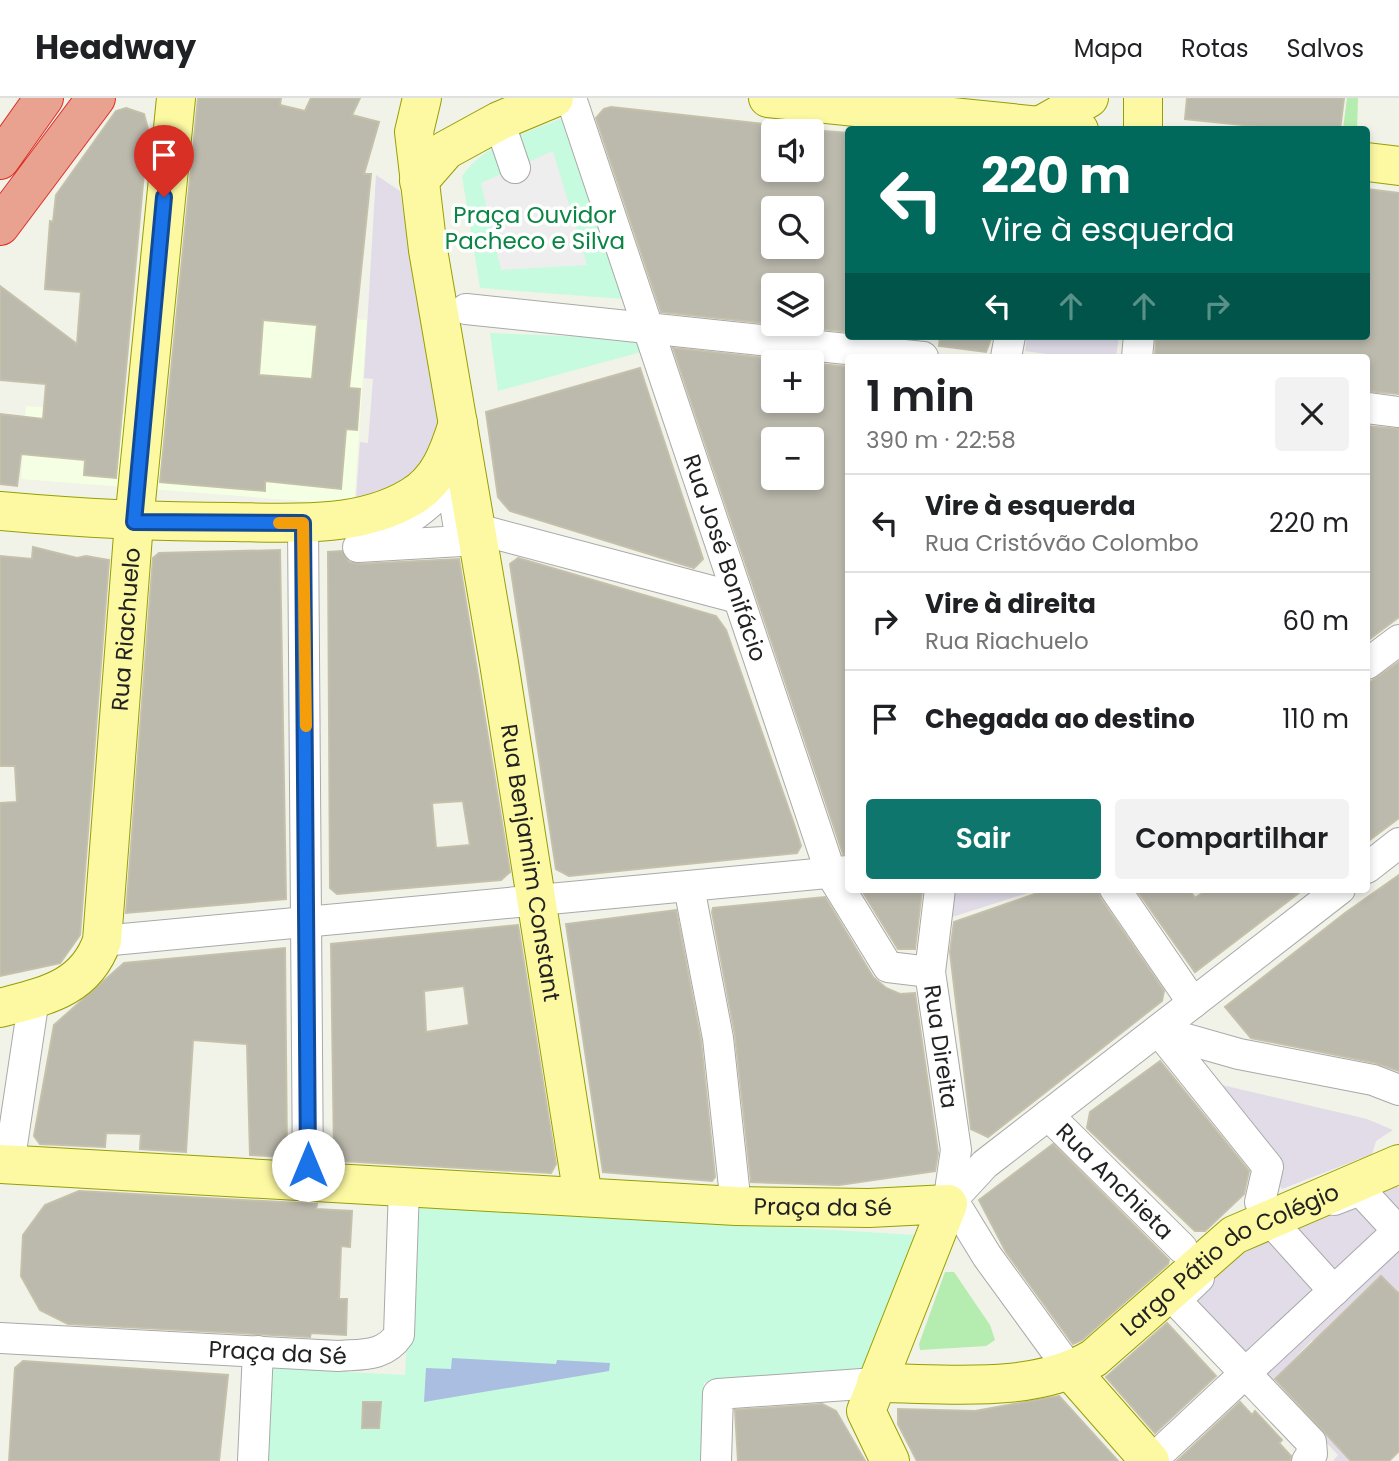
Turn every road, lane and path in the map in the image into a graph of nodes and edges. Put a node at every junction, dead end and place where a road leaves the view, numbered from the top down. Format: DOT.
graph roads {
  1 [pos="96,98"];
  2 [pos="176,98"];
  3 [pos="422,98"];
  4 [pos="554,98"];
  5 [pos="571,98"];
  6 [pos="768,98"];
  7 [pos="1089,98"];
  8 [pos="1143,98"];
  9 [pos="42,99"];
  10 [pos="988,108"];
  11 [pos="499,121"];
  12 [pos="1057,126"];
  13 [pos="1062,126"];
  14 [pos="1143,126"];
  15 [pos="0,160"];
  16 [pos="1370,162"];
  17 [pos="1399,166"];
  18 [pos="514,168"];
  19 [pos="419,181"];
  20 [pos="0,226"];
  21 [pos="466,309"];
  22 [pos="650,330"];
  23 [pos="893,354"];
  24 [pos="1370,408"];
  25 [pos="1399,412"];
  26 [pos="458,423"];
  27 [pos="0,511"];
  28 [pos="134,522"];
  29 [pos="303,523"];
  30 [pos="477,529"];
  31 [pos="738,598"];
  32 [pos="1399,640"];
  33 [pos="1370,662"];
  34 [pos="1399,843"];
  35 [pos="1370,867"];
  36 [pos="840,872"];
  37 [pos="689,887"];
  38 [pos="851,893"];
  39 [pos="940,893"];
  40 [pos="1118,893"];
  41 [pos="1335,893"];
  42 [pos="538,901"];
  43 [pos="307,922"];
  44 [pos="102,941"];
  45 [pos="930,972"];
  46 [pos="17,1003"];
  47 [pos="1193,1003"];
  48 [pos="0,1021"];
  49 [pos="1158,1031"];
  50 [pos="1399,1090"];
  51 [pos="1048,1115"];
  52 [pos="3,1160"];
  53 [pos="1399,1164"];
  54 [pos="308,1181"];
  55 [pos="404,1187"];
  56 [pos="734,1187"];
  57 [pos="583,1197"];
  58 [pos="1260,1202"];
  59 [pos="948,1203"];
  60 [pos="1276,1228"];
  61 [pos="1182,1248"];
  62 [pos="1334,1291"];
  63 [pos="0,1338"];
  64 [pos="258,1351"];
  65 [pos="1070,1370"];
  66 [pos="1246,1373"];
  67 [pos="876,1383"];
  68 [pos="1318,1457"];
  69 [pos="253,1461"];
  70 [pos="716,1461"];
  71 [pos="890,1461"];
  72 [pos="1151,1461"];
  1 -- 20 [label="highway"];
  2 -- 28 [label="main road, Rua Riachuelo"];
  3 -- 19 [label="main road, Rua Benjamim Constant"];
  4 -- 11 [label="main road"];
  5 -- 22 [label="street, Rua José Bonifácio"];
  6 -- 10 [label="main road"];
  7 -- 13 [label="main road"];
  8 -- 14 [label="main road"];
  9 -- 15 [label="highway"];
  10 -- 12 [label="main road"];
  11 -- 18 [label="street"];
  11 -- 19 [label="main road"];
  16 -- 17 [label="main road"];
  19 -- 26 [label="main road, Rua Benjamim Constant"];
  21 -- 22 [label="street"];
  22 -- 23 [label="street"];
  22 -- 31 [label="street, Rua José Bonifácio"];
  24 -- 25 [label="street"];
  26 -- 29 [label="main road"];
  26 -- 30 [label="main road, Rua Benjamim Constant"];
  27 -- 28 [label="main road"];
  28 -- 29 [label="main road"];
  28 -- 44 [label="main road, Rua Riachuelo"];
  29 -- 43 [label="street"];
  30 -- 31 [label="street"];
  30 -- 42 [label="main road, Rua Benjamim Constant"];
  31 -- 36 [label="street, Rua José Bonifácio"];
  32 -- 33 [label="street"];
  34 -- 35 [label="street"];
  36 -- 37 [label="street"];
  37 -- 42 [label="street"];
  37 -- 56 [label="street"];
  38 -- 45 [label="street, Rua José Bonifácio"];
  39 -- 45 [label="street, Rua Direita"];
  40 -- 47 [label="street"];
  41 -- 47 [label="street"];
  42 -- 43 [label="street"];
  42 -- 57 [label="main road, Rua Benjamim Constant"];
  43 -- 44 [label="street"];
  43 -- 54 [label="street"];
  44 -- 46 [label="main road, Rua Riachuelo"];
  45 -- 59 [label="street, Rua Direita"];
  46 -- 52 [label="street"];
  47 -- 49 [label="street"];
  48 -- 52 [label="street"];
  49 -- 50 [label="street"];
  49 -- 51 [label="street"];
  49 -- 58 [label="street"];
  51 -- 59 [label="street"];
  51 -- 61 [label="street, Rua Anchieta"];
  52 -- 54 [label="main road, Praça da Sé"];
  53 -- 65 [label="main road, Largo Pátio do Colégio"];
  54 -- 55 [label="main road, Praça da Sé"];
  55 -- 57 [label="main road, Praça da Sé"];
  55 -- 64 [label="street, Praça da Sé"];
  57 -- 59 [label="main road, Praça da Sé"];
  59 -- 65 [label="street"];
  59 -- 67 [label="main road"];
  60 -- 62 [label="street"];
  62 -- 66 [label="street"];
  62 -- 66 [label="street, Largo Pátio do Colégio"];
  63 -- 64 [label="street, Praça da Sé"];
  64 -- 69 [label="street"];
  65 -- 67 [label="main road"];
  65 -- 72 [label="main road"];
  66 -- 68 [label="street, Largo Pátio do Colégio"];
  66 -- 72 [label="street"];
  67 -- 70 [label="street"];
  67 -- 71 [label="main road"];
}
